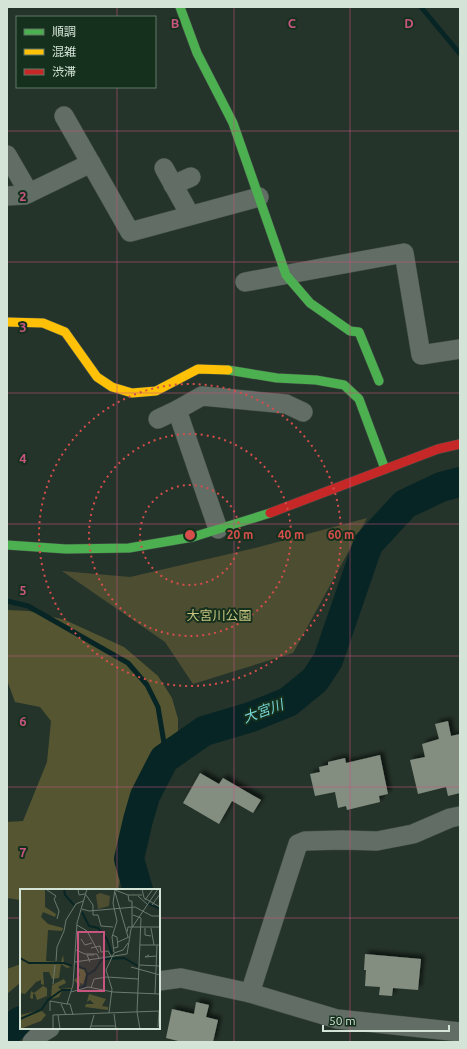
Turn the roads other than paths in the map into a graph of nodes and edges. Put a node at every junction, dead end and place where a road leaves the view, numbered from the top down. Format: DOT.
graph roads {
  1 [pos="180,7"];
  2 [pos="64,116"];
  3 [pos="7,155"];
  4 [pos="91,163"];
  5 [pos="164,168"];
  6 [pos="191,177"];
  7 [pos="173,184"];
  8 [pos="29,194"];
  9 [pos="7,196"];
  10 [pos="259,196"];
  11 [pos="190,215"];
  12 [pos="286,275"];
  13 [pos="245,282"];
  14 [pos="7,322"];
  15 [pos="460,349"];
  16 [pos="379,381"];
  17 [pos="177,410"];
  18 [pos="303,412"];
  19 [pos="158,419"];
  20 [pos="460,444"];
  21 [pos="385,469"];
  22 [pos="218,529"];
  23 [pos="7,545"];
  24 [pos="460,816"];
  25 [pos="160,981"];
  26 [pos="250,994"];
  27 [pos="48,1029"];
  28 [pos="460,1032"];
  29 [pos="32,1042"];
  1 -- 10 [label="street"];
  2 -- 4 [label="street"];
  3 -- 8 [label="street"];
  4 -- 8 [label="street"];
  4 -- 11 [label="street"];
  5 -- 7 [label="street"];
  6 -- 7 [label="street"];
  7 -- 11 [label="street"];
  8 -- 9 [label="street"];
  10 -- 11 [label="street"];
  10 -- 12 [label="street"];
  12 -- 13 [label="street"];
  12 -- 15 [label="street"];
  12 -- 16 [label="street"];
  14 -- 21 [label="street"];
  17 -- 18 [label="street"];
  17 -- 19 [label="street"];
  17 -- 22 [label="street"];
  20 -- 21 [label="street"];
  21 -- 22 [label="street"];
  22 -- 23 [label="street"];
  24 -- 26 [label="street"];
  25 -- 26 [label="street"];
  26 -- 28 [label="street"];
  27 -- 29 [label="street"];
}
